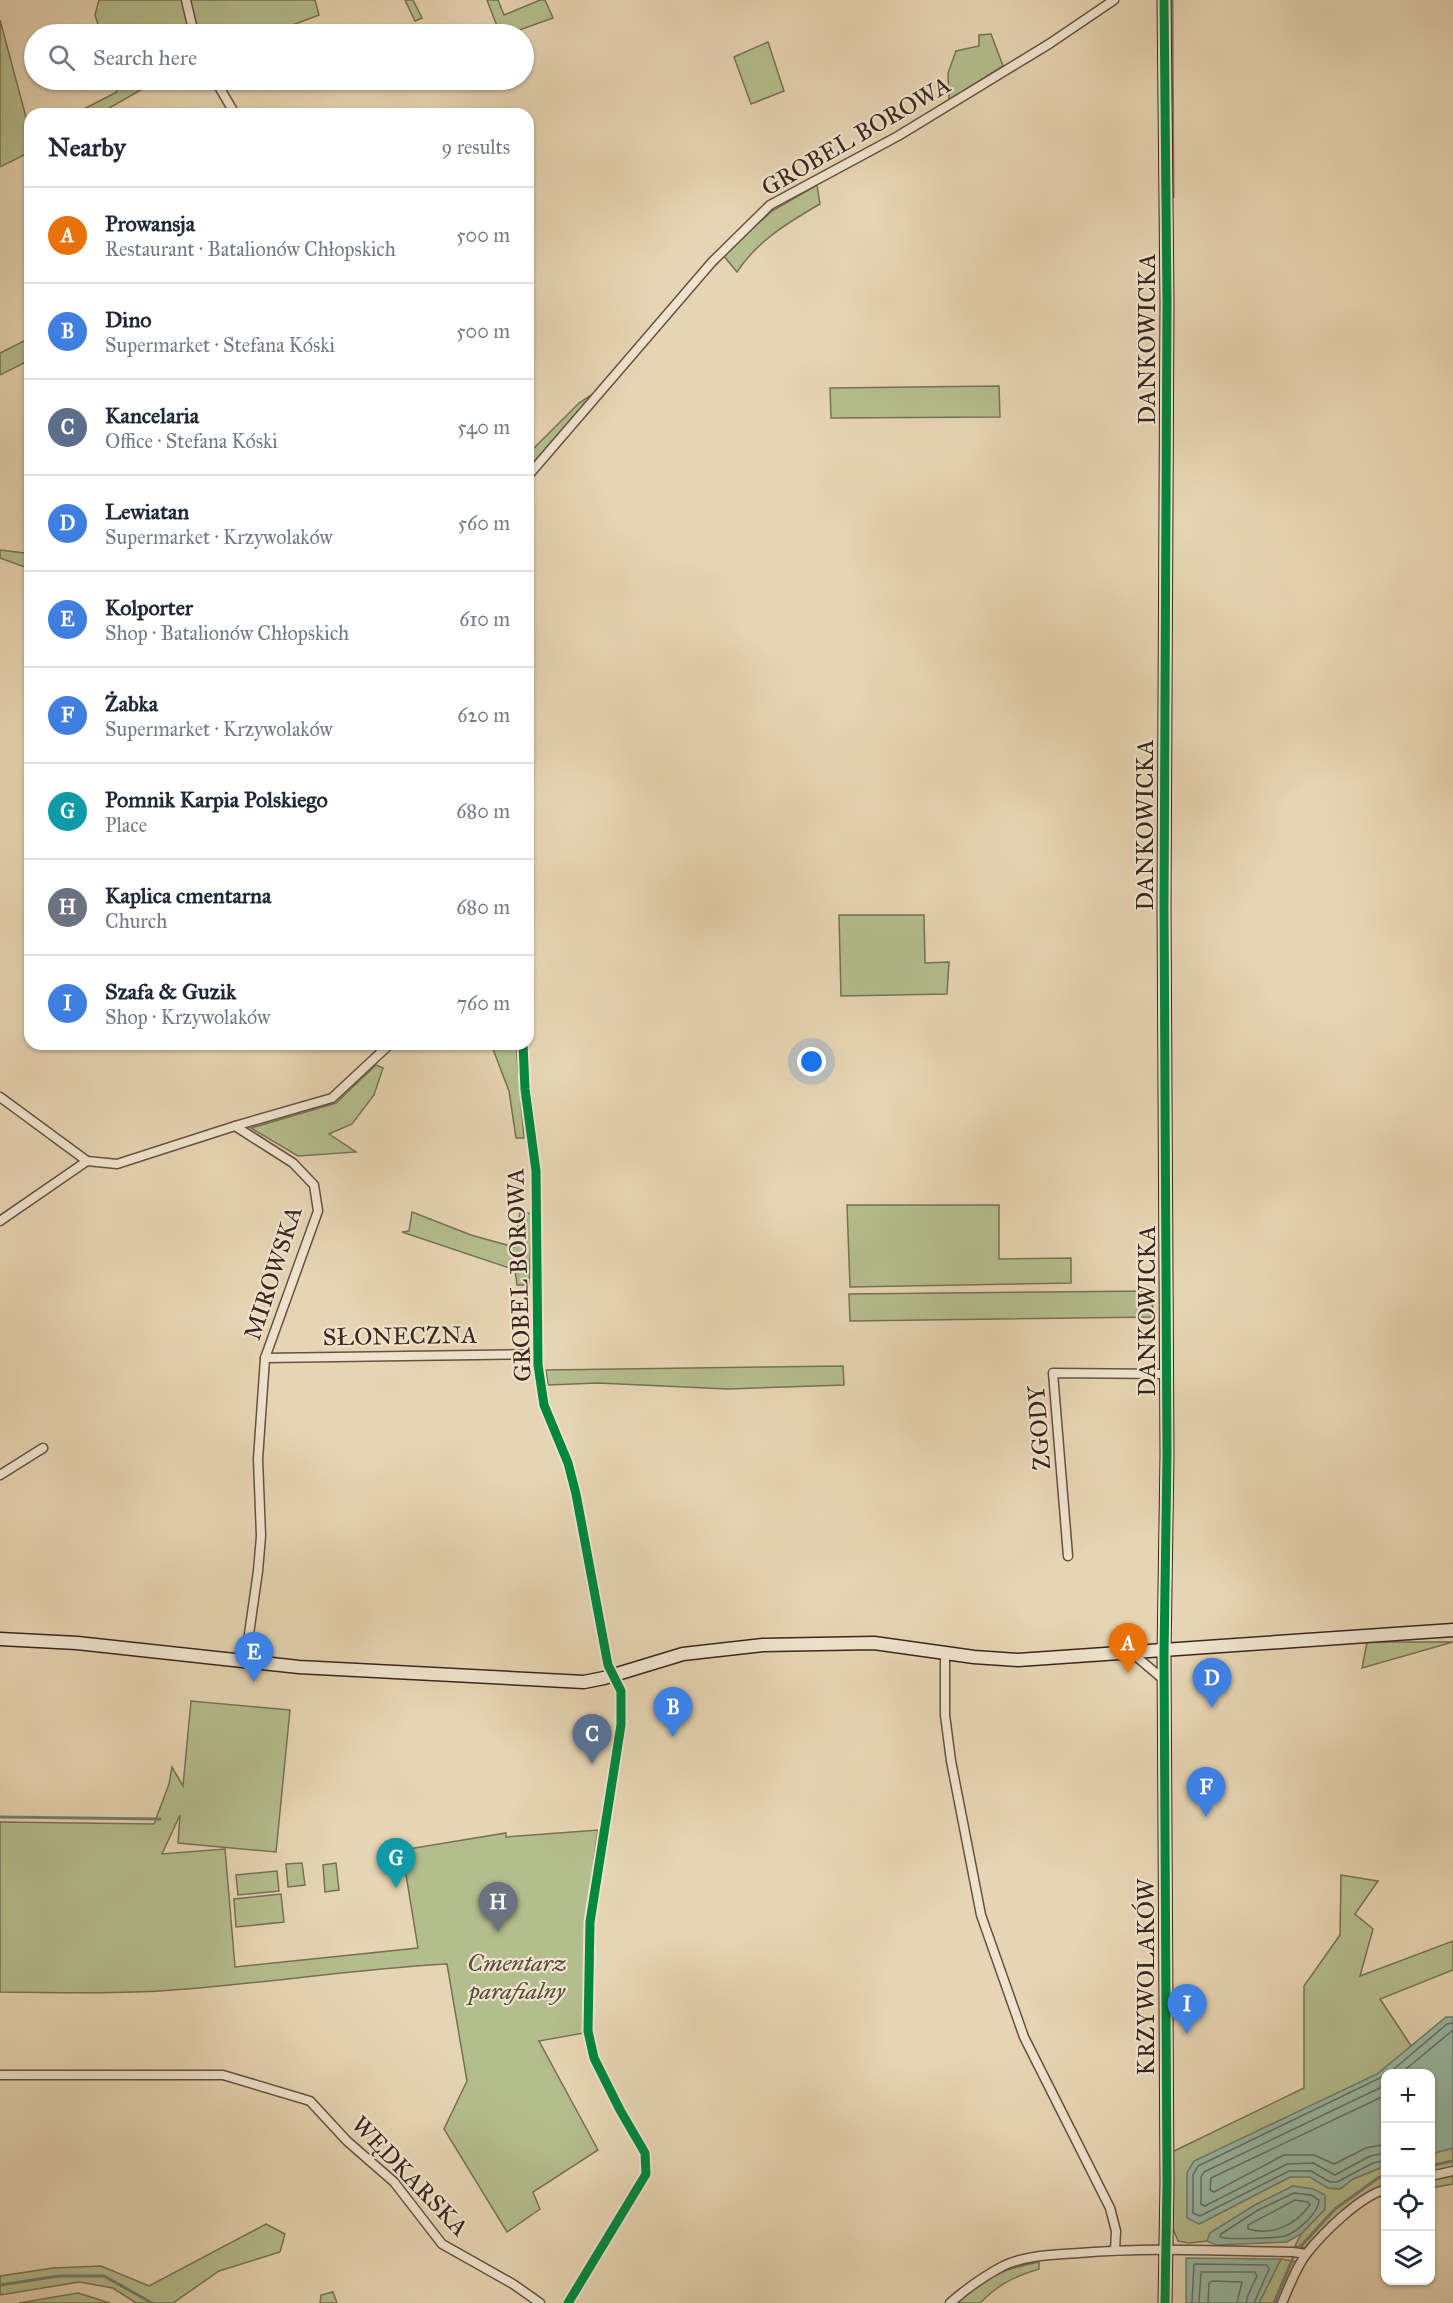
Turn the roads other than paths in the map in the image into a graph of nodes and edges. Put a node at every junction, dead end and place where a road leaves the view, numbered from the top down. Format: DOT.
graph roads {
  1 [pos="186,0"];
  2 [pos="1114,0"];
  3 [pos="1164,0"];
  4 [pos="192,24"];
  5 [pos="221,90"];
  6 [pos="231,108"];
  7 [pos="534,469"];
  8 [pos="384,1050"];
  9 [pos="523,1050"];
  10 [pos="0,1097"];
  11 [pos="235,1126"];
  12 [pos="87,1161"];
  13 [pos="0,1221"];
  14 [pos="536,1354"];
  15 [pos="265,1358"];
  16 [pos="1167,1374"];
  17 [pos="43,1448"];
  18 [pos="0,1475"];
  19 [pos="1068,1556"];
  20 [pos="1453,1630"];
  21 [pos="0,1640"];
  22 [pos="1164,1650"];
  23 [pos="1131,1652"];
  24 [pos="945,1653"];
  25 [pos="245,1662"];
  26 [pos="614,1675"];
  27 [pos="1164,1680"];
  28 [pos="0,2075"];
  29 [pos="1453,2171"];
  30 [pos="1435,2175"];
  31 [pos="1381,2191"];
  32 [pos="1115,2250"];
  33 [pos="1165,2250"];
  34 [pos="1306,2254"];
  35 [pos="540,2303"];
  36 [pos="568,2303"];
  37 [pos="950,2303"];
  38 [pos="1165,2303"];
  39 [pos="1282,2303"];
  1 -- 4 [label="street"];
  2 -- 7 [label="street, GROBEL BOROWA"];
  3 -- 16 [label="street, DANKOWICKA"];
  5 -- 6 [label="street"];
  8 -- 11 [label="street"];
  9 -- 14 [label="street, GROBEL BOROWA"];
  10 -- 12 [label="street"];
  11 -- 12 [label="street"];
  11 -- 15 [label="street, MIROWSKA"];
  12 -- 13 [label="street"];
  14 -- 15 [label="street, SŁONECZNA"];
  14 -- 26 [label="street, GROBEL BOROWA"];
  15 -- 25 [label="street, MIROWSKA"];
  16 -- 19 [label="street, ZGODY"];
  16 -- 22 [label="street, DANKOWICKA"];
  17 -- 18 [label="street"];
  20 -- 22 [label="street"];
  21 -- 25 [label="street"];
  22 -- 23 [label="street"];
  22 -- 27 [label="street, KRZYWOLAKÓW"];
  23 -- 24 [label="street"];
  23 -- 27 [label="street"];
  24 -- 26 [label="street"];
  24 -- 32 [label="street"];
  25 -- 26 [label="street"];
  26 -- 36 [label="street, GROBEL BOROWA"];
  27 -- 33 [label="street, KRZYWOLAKÓW"];
  28 -- 35 [label="street, WĘDKARSKA"];
  29 -- 30 [label="street"];
  31 -- 34 [label="street"];
  32 -- 33 [label="street"];
  32 -- 37 [label="street"];
  33 -- 34 [label="street"];
  33 -- 38 [label="street, KRZYWOLAKÓW"];
  34 -- 39 [label="street"];
}
